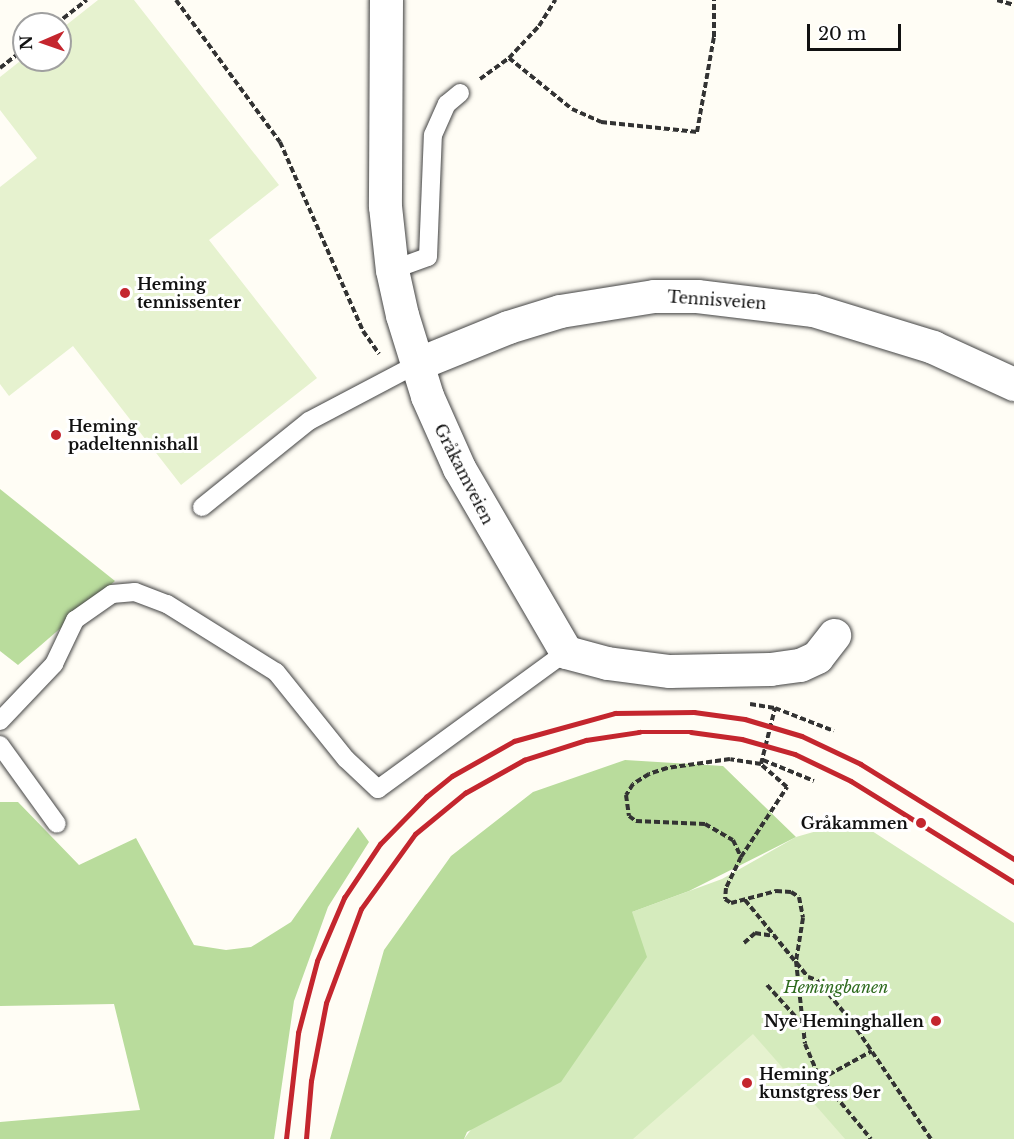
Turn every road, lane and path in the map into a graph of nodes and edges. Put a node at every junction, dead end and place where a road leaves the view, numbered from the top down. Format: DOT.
graph roads {
  1 [pos="87,0"];
  2 [pos="176,0"];
  3 [pos="386,0"];
  4 [pos="555,0"];
  5 [pos="714,0"];
  6 [pos="997,0"];
  7 [pos="1014,5"];
  8 [pos="72,12"];
  9 [pos="12,58"];
  10 [pos="509,58"];
  11 [pos="0,68"];
  12 [pos="460,93"];
  13 [pos="392,270"];
  14 [pos="409,369"];
  15 [pos="1014,384"];
  16 [pos="202,507"];
  17 [pos="834,635"];
  18 [pos="566,652"];
  19 [pos="741,702"];
  20 [pos="776,708"];
  21 [pos="0,721"];
  22 [pos="834,731"];
  23 [pos="0,746"];
  24 [pos="762,762"];
  25 [pos="814,781"];
  26 [pos="57,824"];
  27 [pos="741,857"];
  28 [pos="745,900"];
  29 [pos="776,936"];
  30 [pos="744,943"];
  31 [pos="796,961"];
  32 [pos="767,986"];
  33 [pos="803,1026"];
  34 [pos="872,1051"];
  35 [pos="821,1079"];
  36 [pos="871,1139"];
  37 [pos="931,1139"];
  1 -- 8 [label="path"];
  2 -- 14 [label="path"];
  3 -- 13 [label="street, Gråkamveien"];
  4 -- 10 [label="path"];
  5 -- 10 [label="path"];
  6 -- 7 [label="path"];
  9 -- 11 [label="path"];
  10 -- 12 [label="path"];
  12 -- 13 [label="lane"];
  13 -- 14 [label="street, Gråkamveien"];
  14 -- 15 [label="street, Tennisveien"];
  14 -- 16 [label="lane"];
  14 -- 18 [label="street, Gråkamveien"];
  17 -- 18 [label="street"];
  18 -- 21 [label="lane"];
  19 -- 20 [label="path"];
  20 -- 22 [label="path"];
  20 -- 24 [label="path"];
  23 -- 26 [label="lane"];
  24 -- 25 [label="path"];
  24 -- 27 [label="path"];
  24 -- 27 [label="path"];
  27 -- 28 [label="path"];
  28 -- 29 [label="path"];
  28 -- 31 [label="path"];
  29 -- 30 [label="path"];
  29 -- 31 [label="path"];
  31 -- 33 [label="path"];
  31 -- 34 [label="path"];
  32 -- 33 [label="path"];
  33 -- 35 [label="path"];
  34 -- 35 [label="path"];
  34 -- 37 [label="path"];
  35 -- 36 [label="path"];
}
